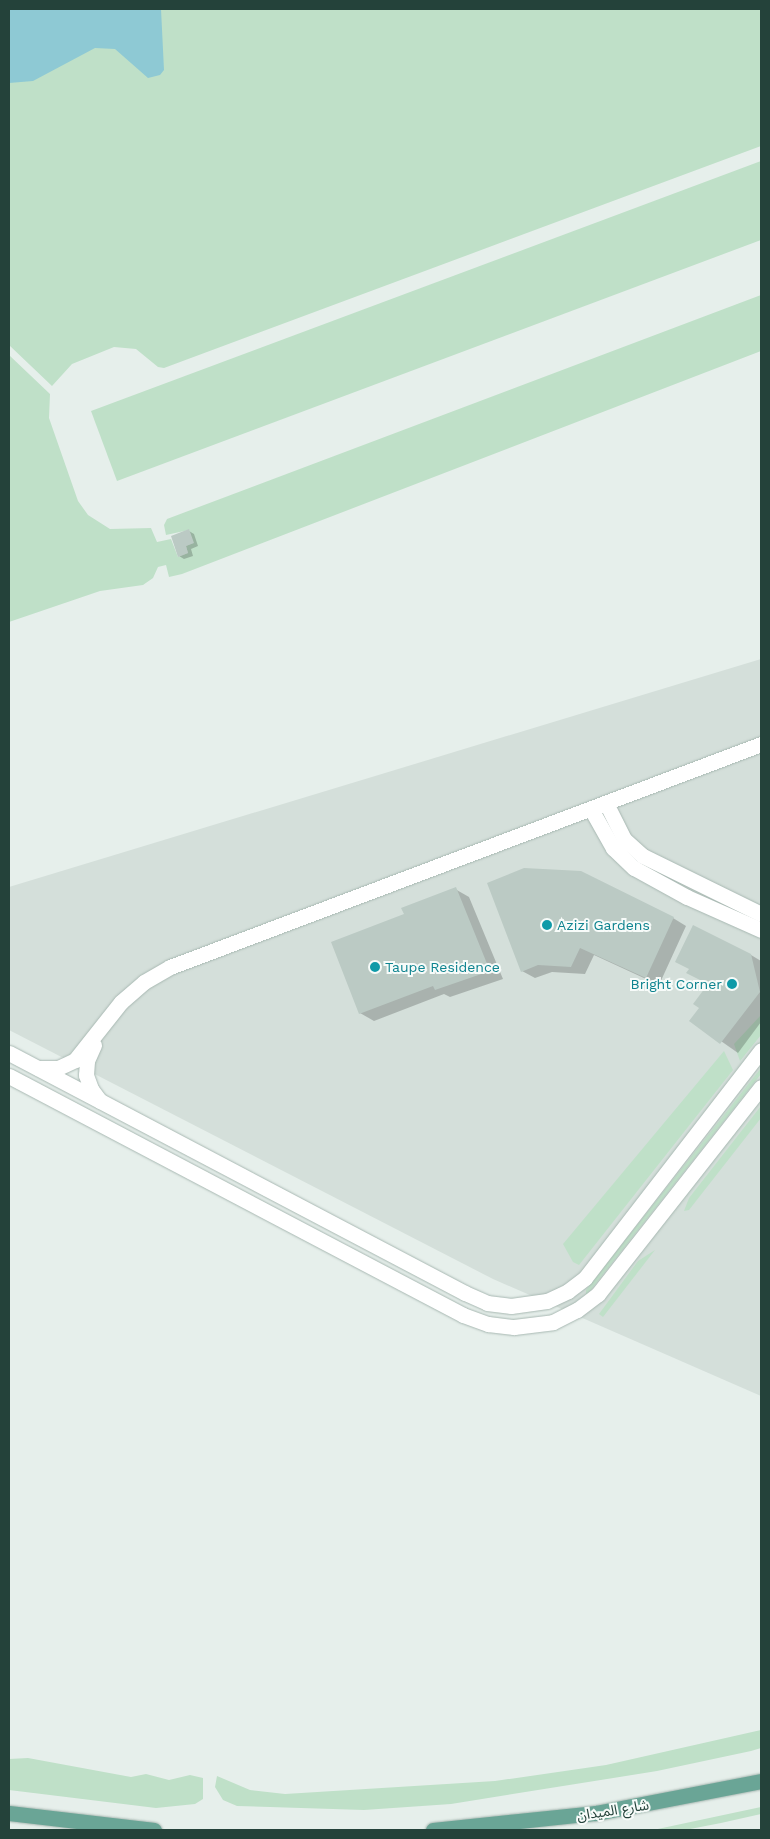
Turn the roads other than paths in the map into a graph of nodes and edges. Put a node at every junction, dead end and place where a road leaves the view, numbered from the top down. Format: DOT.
graph roads {
  1 [pos="761,744"];
  2 [pos="606,803"];
  3 [pos="592,809"];
  4 [pos="761,914"];
  5 [pos="761,930"];
  6 [pos="102,1025"];
  7 [pos="761,1050"];
  8 [pos="9,1053"];
  9 [pos="38,1068"];
  10 [pos="9,1076"];
  11 [pos="761,1087"];
  12 [pos="100,1100"];
  13 [pos="221,1164"];
  14 [pos="211,1182"];
  15 [pos="558,1297"];
  16 [pos="565,1317"];
  17 [pos="761,1781"];
  18 [pos="9,1812"];
  19 [pos="154,1830"];
  20 [pos="433,1830"];
  1 -- 2 [label="street"];
  2 -- 3 [label="street"];
  2 -- 4 [label="street"];
  3 -- 5 [label="street"];
  3 -- 6 [label="street"];
  6 -- 9 [label="street"];
  6 -- 12 [label="street"];
  7 -- 15 [label="street"];
  8 -- 9 [label="street"];
  9 -- 12 [label="street"];
  10 -- 14 [label="street"];
  11 -- 16 [label="street"];
  12 -- 13 [label="street"];
  13 -- 14 [label="street"];
  13 -- 15 [label="street"];
  14 -- 16 [label="street"];
  15 -- 16 [label="street"];
  17 -- 20 [label="main road, شارع الميدان"];
  18 -- 19 [label="main road"];
}
